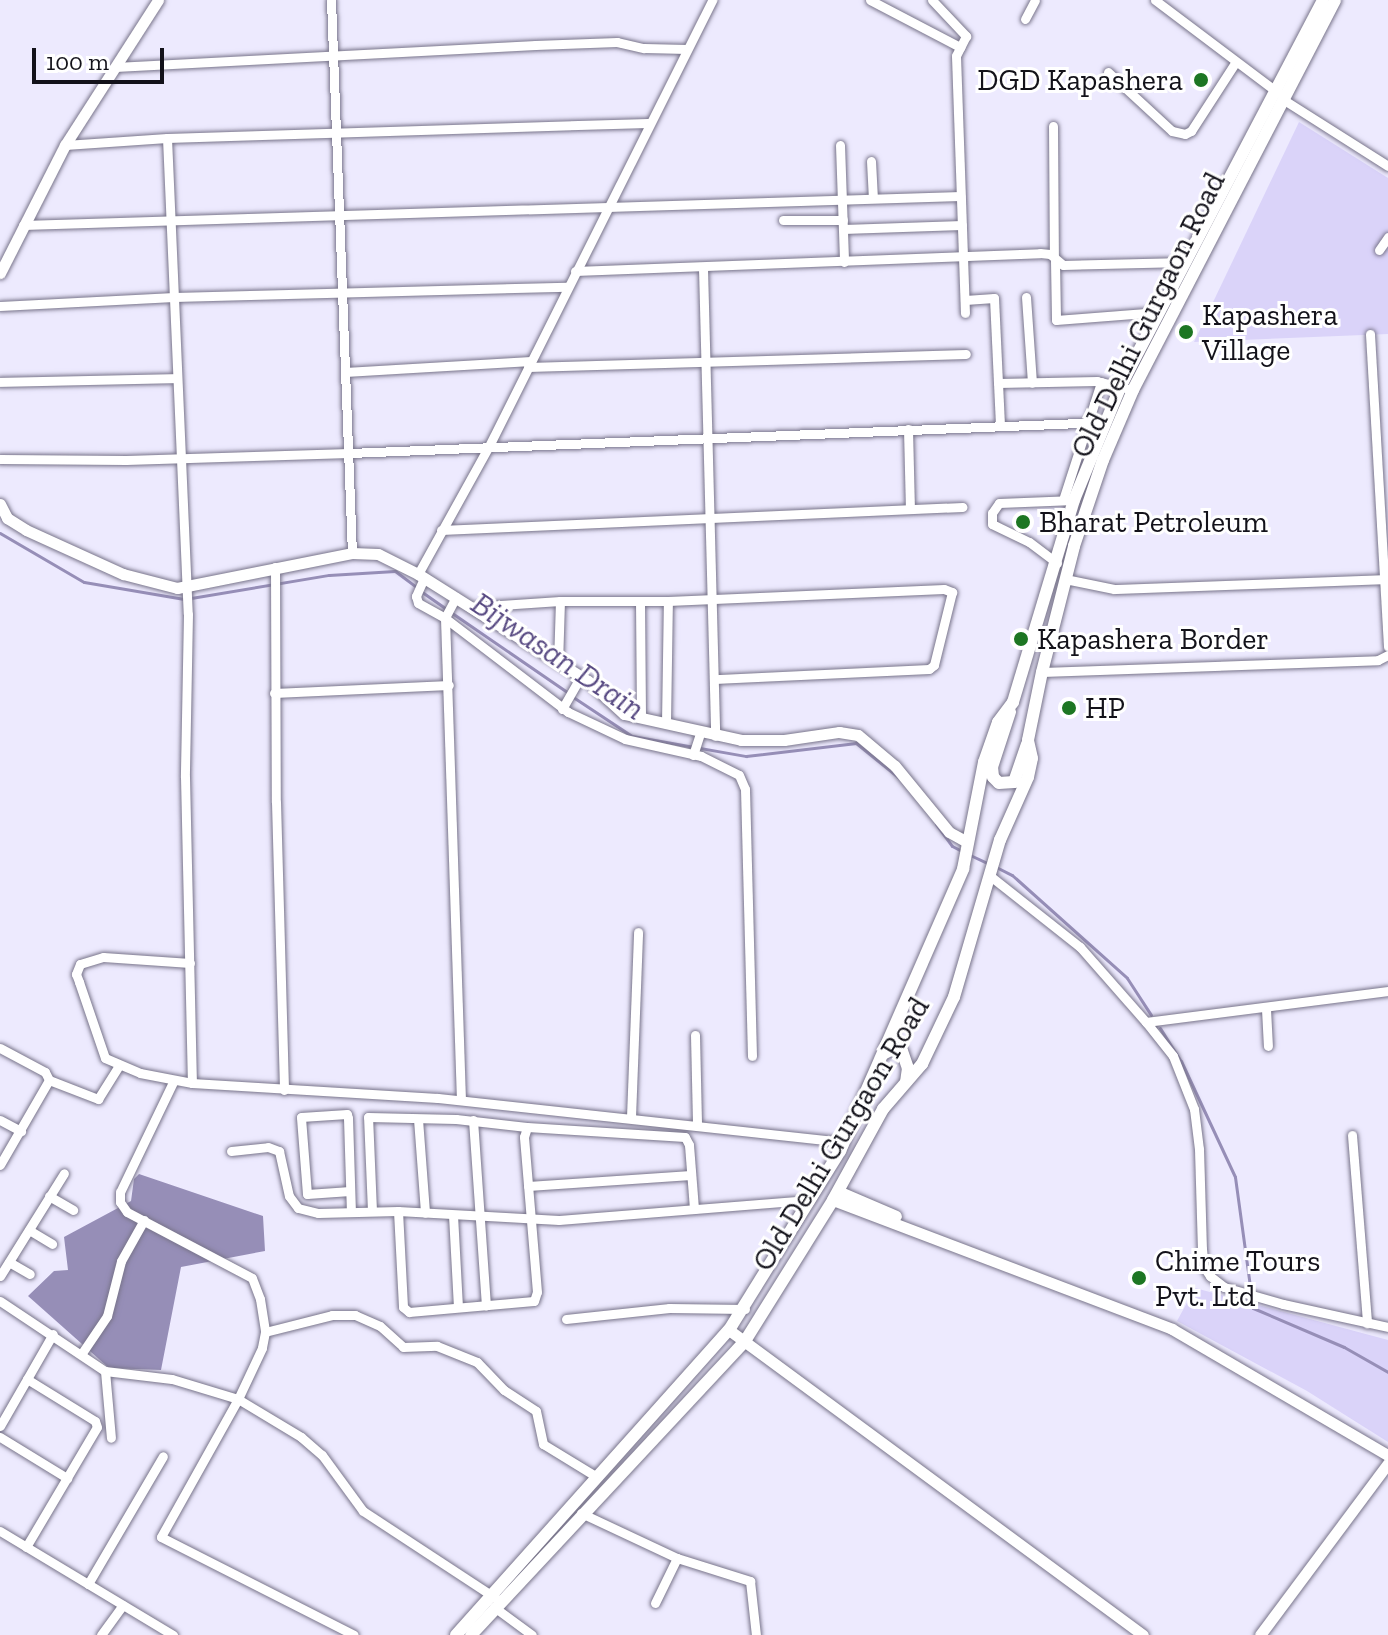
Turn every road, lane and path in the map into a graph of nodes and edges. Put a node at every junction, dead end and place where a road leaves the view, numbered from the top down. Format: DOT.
graph roads {
  1 [pos="158,0"];
  2 [pos="331,0"];
  3 [pos="712,0"];
  4 [pos="870,0"];
  5 [pos="932,0"];
  6 [pos="1035,0"];
  7 [pos="1155,0"];
  8 [pos="1323,0"];
  9 [pos="1335,0"];
  10 [pos="1025,19"];
  11 [pos="960,47"];
  12 [pos="687,49"];
  13 [pos="334,53"];
  14 [pos="1235,63"];
  15 [pos="115,67"];
  16 [pos="1108,72"];
  17 [pos="1280,96"];
  18 [pos="648,123"];
  19 [pos="1053,126"];
  20 [pos="338,134"];
  21 [pos="167,138"];
  22 [pos="65,145"];
  23 [pos="840,145"];
  24 [pos="871,161"];
  25 [pos="1388,166"];
  26 [pos="873,196"];
  27 [pos="961,196"];
  28 [pos="842,197"];
  29 [pos="609,206"];
  30 [pos="342,214"];
  31 [pos="170,220"];
  32 [pos="783,220"];
  33 [pos="843,224"];
  34 [pos="23,225"];
  35 [pos="962,225"];
  36 [pos="1388,237"];
  37 [pos="1379,250"];
  38 [pos="963,257"];
  39 [pos="1054,259"];
  40 [pos="844,262"];
  41 [pos="1185,262"];
  42 [pos="703,268"];
  43 [pos="575,271"];
  44 [pos="0,273"];
  45 [pos="567,287"];
  46 [pos="341,294"];
  47 [pos="174,297"];
  48 [pos="1026,297"];
  49 [pos="965,300"];
  50 [pos="0,306"];
  51 [pos="1159,312"];
  52 [pos="965,313"];
  53 [pos="1370,334"];
  54 [pos="966,354"];
  55 [pos="706,361"];
  56 [pos="529,364"];
  57 [pos="345,372"];
  58 [pos="177,378"];
  59 [pos="0,382"];
  60 [pos="1101,382"];
  61 [pos="998,383"];
  62 [pos="1032,383"];
  63 [pos="1127,388"];
  64 [pos="1106,422"];
  65 [pos="1087,423"];
  66 [pos="1000,426"];
  67 [pos="908,429"];
  68 [pos="708,439"];
  69 [pos="489,446"];
  70 [pos="349,453"];
  71 [pos="180,457"];
  72 [pos="0,459"];
  73 [pos="1068,500"];
  74 [pos="0,504"];
  75 [pos="962,507"];
  76 [pos="910,509"];
  77 [pos="709,517"];
  78 [pos="441,530"];
  79 [pos="352,553"];
  80 [pos="1057,563"];
  81 [pos="275,567"];
  82 [pos="421,578"];
  83 [pos="1065,579"];
  84 [pos="1384,579"];
  85 [pos="186,592"];
  86 [pos="711,597"];
  87 [pos="454,600"];
  88 [pos="560,601"];
  89 [pos="640,601"];
  90 [pos="668,601"];
  91 [pos="471,607"];
  92 [pos="446,616"];
  93 [pos="1388,646"];
  94 [pos="1388,655"];
  95 [pos="558,664"];
  96 [pos="1042,672"];
  97 [pos="580,679"];
  98 [pos="714,679"];
  99 [pos="449,685"];
  100 [pos="274,693"];
  101 [pos="1013,702"];
  102 [pos="564,706"];
  103 [pos="641,717"];
  104 [pos="666,723"];
  105 [pos="700,736"];
  106 [pos="715,736"];
  107 [pos="1028,740"];
  108 [pos="694,752"];
  109 [pos="966,848"];
  110 [pos="992,868"];
  111 [pos="638,932"];
  112 [pos="190,963"];
  113 [pos="1388,991"];
  114 [pos="1266,1009"];
  115 [pos="1146,1022"];
  116 [pos="695,1035"];
  117 [pos="1268,1046"];
  118 [pos="0,1048"];
  119 [pos="883,1054"];
  120 [pos="752,1056"];
  121 [pos="119,1065"];
  122 [pos="49,1080"];
  123 [pos="174,1080"];
  124 [pos="192,1083"];
  125 [pos="905,1083"];
  126 [pos="284,1090"];
  127 [pos="461,1100"];
  128 [pos="631,1117"];
  129 [pos="418,1119"];
  130 [pos="0,1120"];
  131 [pos="473,1120"];
  132 [pos="697,1124"];
  133 [pos="527,1127"];
  134 [pos="21,1131"];
  135 [pos="1352,1135"];
  136 [pos="844,1142"];
  137 [pos="231,1151"];
  138 [pos="0,1165"];
  139 [pos="64,1173"];
  140 [pos="691,1175"];
  141 [pos="528,1186"];
  142 [pos="350,1191"];
  143 [pos="836,1195"];
  144 [pos="49,1196"];
  145 [pos="809,1200"];
  146 [pos="694,1209"];
  147 [pos="73,1210"];
  148 [pos="372,1211"];
  149 [pos="398,1211"];
  150 [pos="351,1212"];
  151 [pos="425,1213"];
  152 [pos="453,1215"];
  153 [pos="478,1216"];
  154 [pos="531,1219"];
  155 [pos="144,1220"];
  156 [pos="29,1230"];
  157 [pos="52,1244"];
  158 [pos="9,1262"];
  159 [pos="30,1274"];
  160 [pos="0,1276"];
  161 [pos="1,1303"];
  162 [pos="486,1306"];
  163 [pos="458,1307"];
  164 [pos="745,1309"];
  165 [pos="566,1319"];
  166 [pos="1367,1323"];
  167 [pos="1388,1327"];
  168 [pos="729,1330"];
  169 [pos="265,1332"];
  170 [pos="53,1334"];
  171 [pos="745,1341"];
  172 [pos="82,1353"];
  173 [pos="105,1371"];
  174 [pos="27,1379"];
  175 [pos="238,1399"];
  176 [pos="109,1419"];
  177 [pos="97,1423"];
  178 [pos="0,1426"];
  179 [pos="0,1437"];
  180 [pos="111,1438"];
  181 [pos="1388,1446"];
  182 [pos="1388,1455"];
  183 [pos="163,1456"];
  184 [pos="1388,1463"];
  185 [pos="597,1477"];
  186 [pos="67,1478"];
  187 [pos="576,1510"];
  188 [pos="0,1531"];
  189 [pos="26,1547"];
  190 [pos="677,1558"];
  191 [pos="88,1584"];
  192 [pos="494,1601"];
  193 [pos="655,1603"];
  194 [pos="123,1605"];
  195 [pos="101,1635"];
  196 [pos="173,1635"];
  197 [pos="354,1635"];
  198 [pos="456,1635"];
  199 [pos="471,1635"];
  200 [pos="532,1635"];
  201 [pos="756,1635"];
  202 [pos="1143,1635"];
  203 [pos="1260,1635"];
  1 -- 15 [label="street"];
  2 -- 13 [label="street"];
  3 -- 12 [label="street"];
  4 -- 11 [label="street"];
  5 -- 11 [label="street"];
  6 -- 10 [label="street"];
  7 -- 14 [label="street"];
  8 -- 17 [label="main road, Old Delhi Gurgaon Road"];
  9 -- 17 [label="main road, Old Delhi Gurgaon Road"];
  11 -- 27 [label="street"];
  12 -- 13 [label="street"];
  12 -- 18 [label="street"];
  13 -- 15 [label="street"];
  13 -- 20 [label="street"];
  14 -- 16 [label="street"];
  14 -- 17 [label="street"];
  15 -- 22 [label="street"];
  17 -- 25 [label="street"];
  17 -- 41 [label="main road, Old Delhi Gurgaon Road"];
  17 -- 63 [label="main road, Old Delhi Gurgaon Road"];
  18 -- 20 [label="street"];
  18 -- 29 [label="street"];
  19 -- 39 [label="street"];
  20 -- 21 [label="street"];
  20 -- 30 [label="street"];
  21 -- 22 [label="street"];
  21 -- 31 [label="street"];
  22 -- 34 [label="street"];
  23 -- 28 [label="street"];
  24 -- 26 [label="street"];
  26 -- 27 [label="street"];
  26 -- 28 [label="street"];
  27 -- 35 [label="street"];
  28 -- 29 [label="street"];
  28 -- 33 [label="street"];
  29 -- 30 [label="street"];
  29 -- 43 [label="street"];
  30 -- 31 [label="street"];
  30 -- 46 [label="street"];
  31 -- 34 [label="street"];
  31 -- 47 [label="street"];
  32 -- 33 [label="street"];
  33 -- 35 [label="street"];
  33 -- 40 [label="street"];
  34 -- 44 [label="street"];
  35 -- 38 [label="street"];
  36 -- 37 [label="street"];
  38 -- 39 [label="street"];
  38 -- 40 [label="street"];
  38 -- 49 [label="street"];
  39 -- 41 [label="street"];
  39 -- 51 [label="street"];
  40 -- 42 [label="street"];
  41 -- 51 [label="main road, Old Delhi Gurgaon Road"];
  42 -- 43 [label="street"];
  42 -- 55 [label="street"];
  43 -- 45 [label="street"];
  45 -- 46 [label="street"];
  45 -- 56 [label="street"];
  46 -- 47 [label="street"];
  46 -- 57 [label="street"];
  47 -- 50 [label="street"];
  47 -- 58 [label="street"];
  48 -- 62 [label="street"];
  49 -- 52 [label="street"];
  49 -- 61 [label="street"];
  51 -- 63 [label="main road, Old Delhi Gurgaon Road"];
  53 -- 84 [label="street"];
  54 -- 55 [label="street"];
  55 -- 56 [label="street"];
  55 -- 68 [label="street"];
  56 -- 57 [label="street"];
  56 -- 69 [label="street"];
  57 -- 70 [label="street"];
  58 -- 59 [label="street"];
  58 -- 71 [label="street"];
  60 -- 62 [label="street"];
  60 -- 63 [label="street"];
  60 -- 65 [label="street"];
  61 -- 62 [label="street"];
  61 -- 66 [label="street"];
  63 -- 64 [label="main road, Old Delhi Gurgaon Road"];
  63 -- 83 [label="main road, Old Delhi Gurgaon Road"];
  64 -- 65 [label="street"];
  64 -- 73 [label="main road, Old Delhi Gurgaon Road"];
  65 -- 66 [label="street"];
  65 -- 73 [label="street"];
  66 -- 67 [label="street"];
  67 -- 68 [label="street"];
  67 -- 76 [label="street"];
  68 -- 69 [label="street"];
  68 -- 77 [label="street"];
  69 -- 70 [label="street"];
  69 -- 78 [label="street"];
  70 -- 71 [label="street"];
  70 -- 79 [label="street"];
  71 -- 72 [label="street"];
  71 -- 85 [label="street"];
  73 -- 80 [label="main road, Old Delhi Gurgaon Road"];
  73 -- 80 [label="street"];
  74 -- 85 [label="street"];
  75 -- 76 [label="street"];
  76 -- 77 [label="street"];
  77 -- 78 [label="street"];
  77 -- 86 [label="street"];
  78 -- 82 [label="street"];
  79 -- 81 [label="street"];
  79 -- 82 [label="street"];
  80 -- 101 [label="main road, Old Delhi Gurgaon Road"];
  81 -- 85 [label="street"];
  81 -- 100 [label="street"];
  82 -- 87 [label="street"];
  82 -- 92 [label="street"];
  83 -- 84 [label="street"];
  83 -- 96 [label="main road, Old Delhi Gurgaon Road"];
  84 -- 93 [label="street"];
  85 -- 112 [label="street"];
  86 -- 90 [label="street"];
  86 -- 98 [label="street"];
  86 -- 98 [label="street"];
  87 -- 91 [label="street"];
  87 -- 92 [label="street"];
  88 -- 89 [label="street"];
  88 -- 91 [label="street"];
  88 -- 95 [label="street"];
  89 -- 90 [label="street"];
  89 -- 103 [label="street"];
  90 -- 104 [label="street"];
  91 -- 95 [label="street"];
  92 -- 99 [label="street"];
  92 -- 102 [label="street"];
  94 -- 96 [label="street"];
  95 -- 97 [label="street"];
  96 -- 107 [label="main road, Old Delhi Gurgaon Road"];
  97 -- 102 [label="street"];
  97 -- 103 [label="street"];
  98 -- 106 [label="street"];
  99 -- 100 [label="street"];
  99 -- 127 [label="street"];
  100 -- 126 [label="street"];
  101 -- 107 [label="main road"];
  101 -- 109 [label="main road, Old Delhi Gurgaon Road"];
  102 -- 108 [label="street"];
  103 -- 104 [label="street"];
  104 -- 105 [label="street"];
  105 -- 106 [label="street"];
  105 -- 108 [label="street"];
  106 -- 109 [label="street"];
  107 -- 110 [label="main road, Old Delhi Gurgaon Road"];
  108 -- 120 [label="street"];
  109 -- 119 [label="main road, Old Delhi Gurgaon Road"];
  110 -- 115 [label="street"];
  110 -- 125 [label="main road, Old Delhi Gurgaon Road"];
  111 -- 128 [label="street"];
  112 -- 121 [label="street"];
  112 -- 124 [label="street"];
  113 -- 114 [label="street"];
  114 -- 115 [label="street"];
  114 -- 117 [label="street"];
  115 -- 166 [label="street"];
  116 -- 132 [label="street"];
  118 -- 122 [label="street"];
  119 -- 125 [label="main road"];
  119 -- 136 [label="main road, Old Delhi Gurgaon Road"];
  121 -- 122 [label="street"];
  121 -- 123 [label="street"];
  122 -- 134 [label="street"];
  123 -- 124 [label="street"];
  123 -- 155 [label="street"];
  124 -- 126 [label="street"];
  125 -- 143 [label="main road, Old Delhi Gurgaon Road"];
  126 -- 127 [label="street"];
  127 -- 128 [label="street"];
  128 -- 132 [label="street"];
  129 -- 131 [label="street"];
  129 -- 148 [label="street"];
  129 -- 151 [label="street"];
  130 -- 134 [label="street"];
  131 -- 133 [label="street"];
  131 -- 153 [label="street"];
  132 -- 136 [label="street"];
  133 -- 140 [label="street"];
  133 -- 141 [label="street"];
  134 -- 138 [label="street"];
  135 -- 166 [label="street"];
  136 -- 145 [label="main road, Old Delhi Gurgaon Road"];
  137 -- 150 [label="street"];
  139 -- 144 [label="street"];
  140 -- 141 [label="street"];
  140 -- 146 [label="street"];
  141 -- 154 [label="street"];
  142 -- 142 [label="street"];
  142 -- 150 [label="street"];
  143 -- 171 [label="main road, Old Delhi Gurgaon Road"];
  143 -- 181 [label="street"];
  143 -- 182 [label="street"];
  144 -- 147 [label="street"];
  144 -- 156 [label="street"];
  145 -- 146 [label="street"];
  145 -- 164 [label="main road, Old Delhi Gurgaon Road"];
  146 -- 154 [label="street"];
  148 -- 149 [label="street"];
  148 -- 150 [label="street"];
  149 -- 151 [label="street"];
  149 -- 163 [label="street"];
  151 -- 152 [label="street"];
  152 -- 153 [label="street"];
  152 -- 163 [label="street"];
  153 -- 154 [label="street"];
  153 -- 162 [label="street"];
  154 -- 162 [label="street"];
  155 -- 169 [label="street"];
  155 -- 172 [label="street"];
  156 -- 157 [label="street"];
  156 -- 158 [label="street"];
  158 -- 159 [label="street"];
  158 -- 160 [label="street"];
  161 -- 170 [label="street"];
  162 -- 163 [label="street"];
  164 -- 165 [label="street"];
  164 -- 168 [label="main road, Old Delhi Gurgaon Road"];
  166 -- 167 [label="street"];
  168 -- 171 [label="street"];
  168 -- 185 [label="main road, Old Delhi Gurgaon Road"];
  169 -- 175 [label="street"];
  169 -- 185 [label="street"];
  170 -- 172 [label="street"];
  170 -- 174 [label="street"];
  171 -- 187 [label="main road, Old Delhi Gurgaon Road"];
  171 -- 202 [label="street"];
  172 -- 173 [label="street"];
  173 -- 175 [label="street"];
  173 -- 176 [label="street"];
  174 -- 177 [label="street"];
  174 -- 178 [label="street"];
  175 -- 192 [label="street"];
  175 -- 197 [label="street"];
  176 -- 177 [label="street"];
  176 -- 180 [label="street"];
  177 -- 186 [label="street"];
  179 -- 186 [label="street"];
  183 -- 191 [label="street"];
  184 -- 203 [label="street"];
  185 -- 187 [label="main road, Old Delhi Gurgaon Road"];
  186 -- 189 [label="street"];
  187 -- 190 [label="street"];
  187 -- 192 [label="main road, Old Delhi Gurgaon Road"];
  188 -- 189 [label="street"];
  189 -- 191 [label="street"];
  190 -- 193 [label="street"];
  190 -- 201 [label="street"];
  191 -- 194 [label="street"];
  192 -- 198 [label="main road, Old Delhi Gurgaon Road"];
  192 -- 199 [label="main road, Old Delhi Gurgaon Road"];
  192 -- 200 [label="street"];
  194 -- 195 [label="street"];
  194 -- 196 [label="street"];
}
